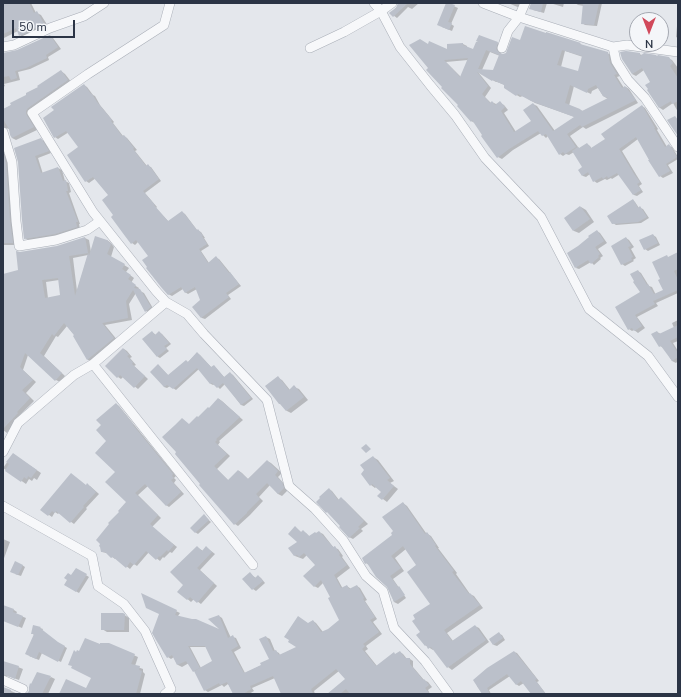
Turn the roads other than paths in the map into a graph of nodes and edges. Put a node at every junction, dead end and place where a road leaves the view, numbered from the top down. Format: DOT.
graph roads {
  1 [pos="104,3"];
  2 [pos="170,3"];
  3 [pos="374,3"];
  4 [pos="392,3"];
  5 [pos="483,3"];
  6 [pos="525,3"];
  7 [pos="381,11"];
  8 [pos="519,17"];
  9 [pos="3,47"];
  10 [pos="613,47"];
  11 [pos="310,48"];
  12 [pos="502,48"];
  13 [pos="678,52"];
  14 [pos="3,132"];
  15 [pos="678,147"];
  16 [pos="100,221"];
  17 [pos="166,302"];
  18 [pos="93,364"];
  19 [pos="678,397"];
  20 [pos="3,452"];
  21 [pos="3,506"];
  22 [pos="253,566"];
  23 [pos="3,680"];
  24 [pos="23,689"];
  25 [pos="171,692"];
  26 [pos="449,694"];
  1 -- 9 [label="street"];
  2 -- 16 [label="street"];
  3 -- 7 [label="street"];
  4 -- 7 [label="street"];
  5 -- 8 [label="street"];
  6 -- 8 [label="street"];
  7 -- 11 [label="street"];
  7 -- 19 [label="street"];
  8 -- 10 [label="street"];
  8 -- 12 [label="street"];
  10 -- 13 [label="street"];
  10 -- 15 [label="street"];
  14 -- 16 [label="street"];
  16 -- 17 [label="street"];
  17 -- 18 [label="street"];
  17 -- 26 [label="street"];
  18 -- 20 [label="street"];
  18 -- 22 [label="street"];
  21 -- 25 [label="street"];
  23 -- 24 [label="street"];
}
